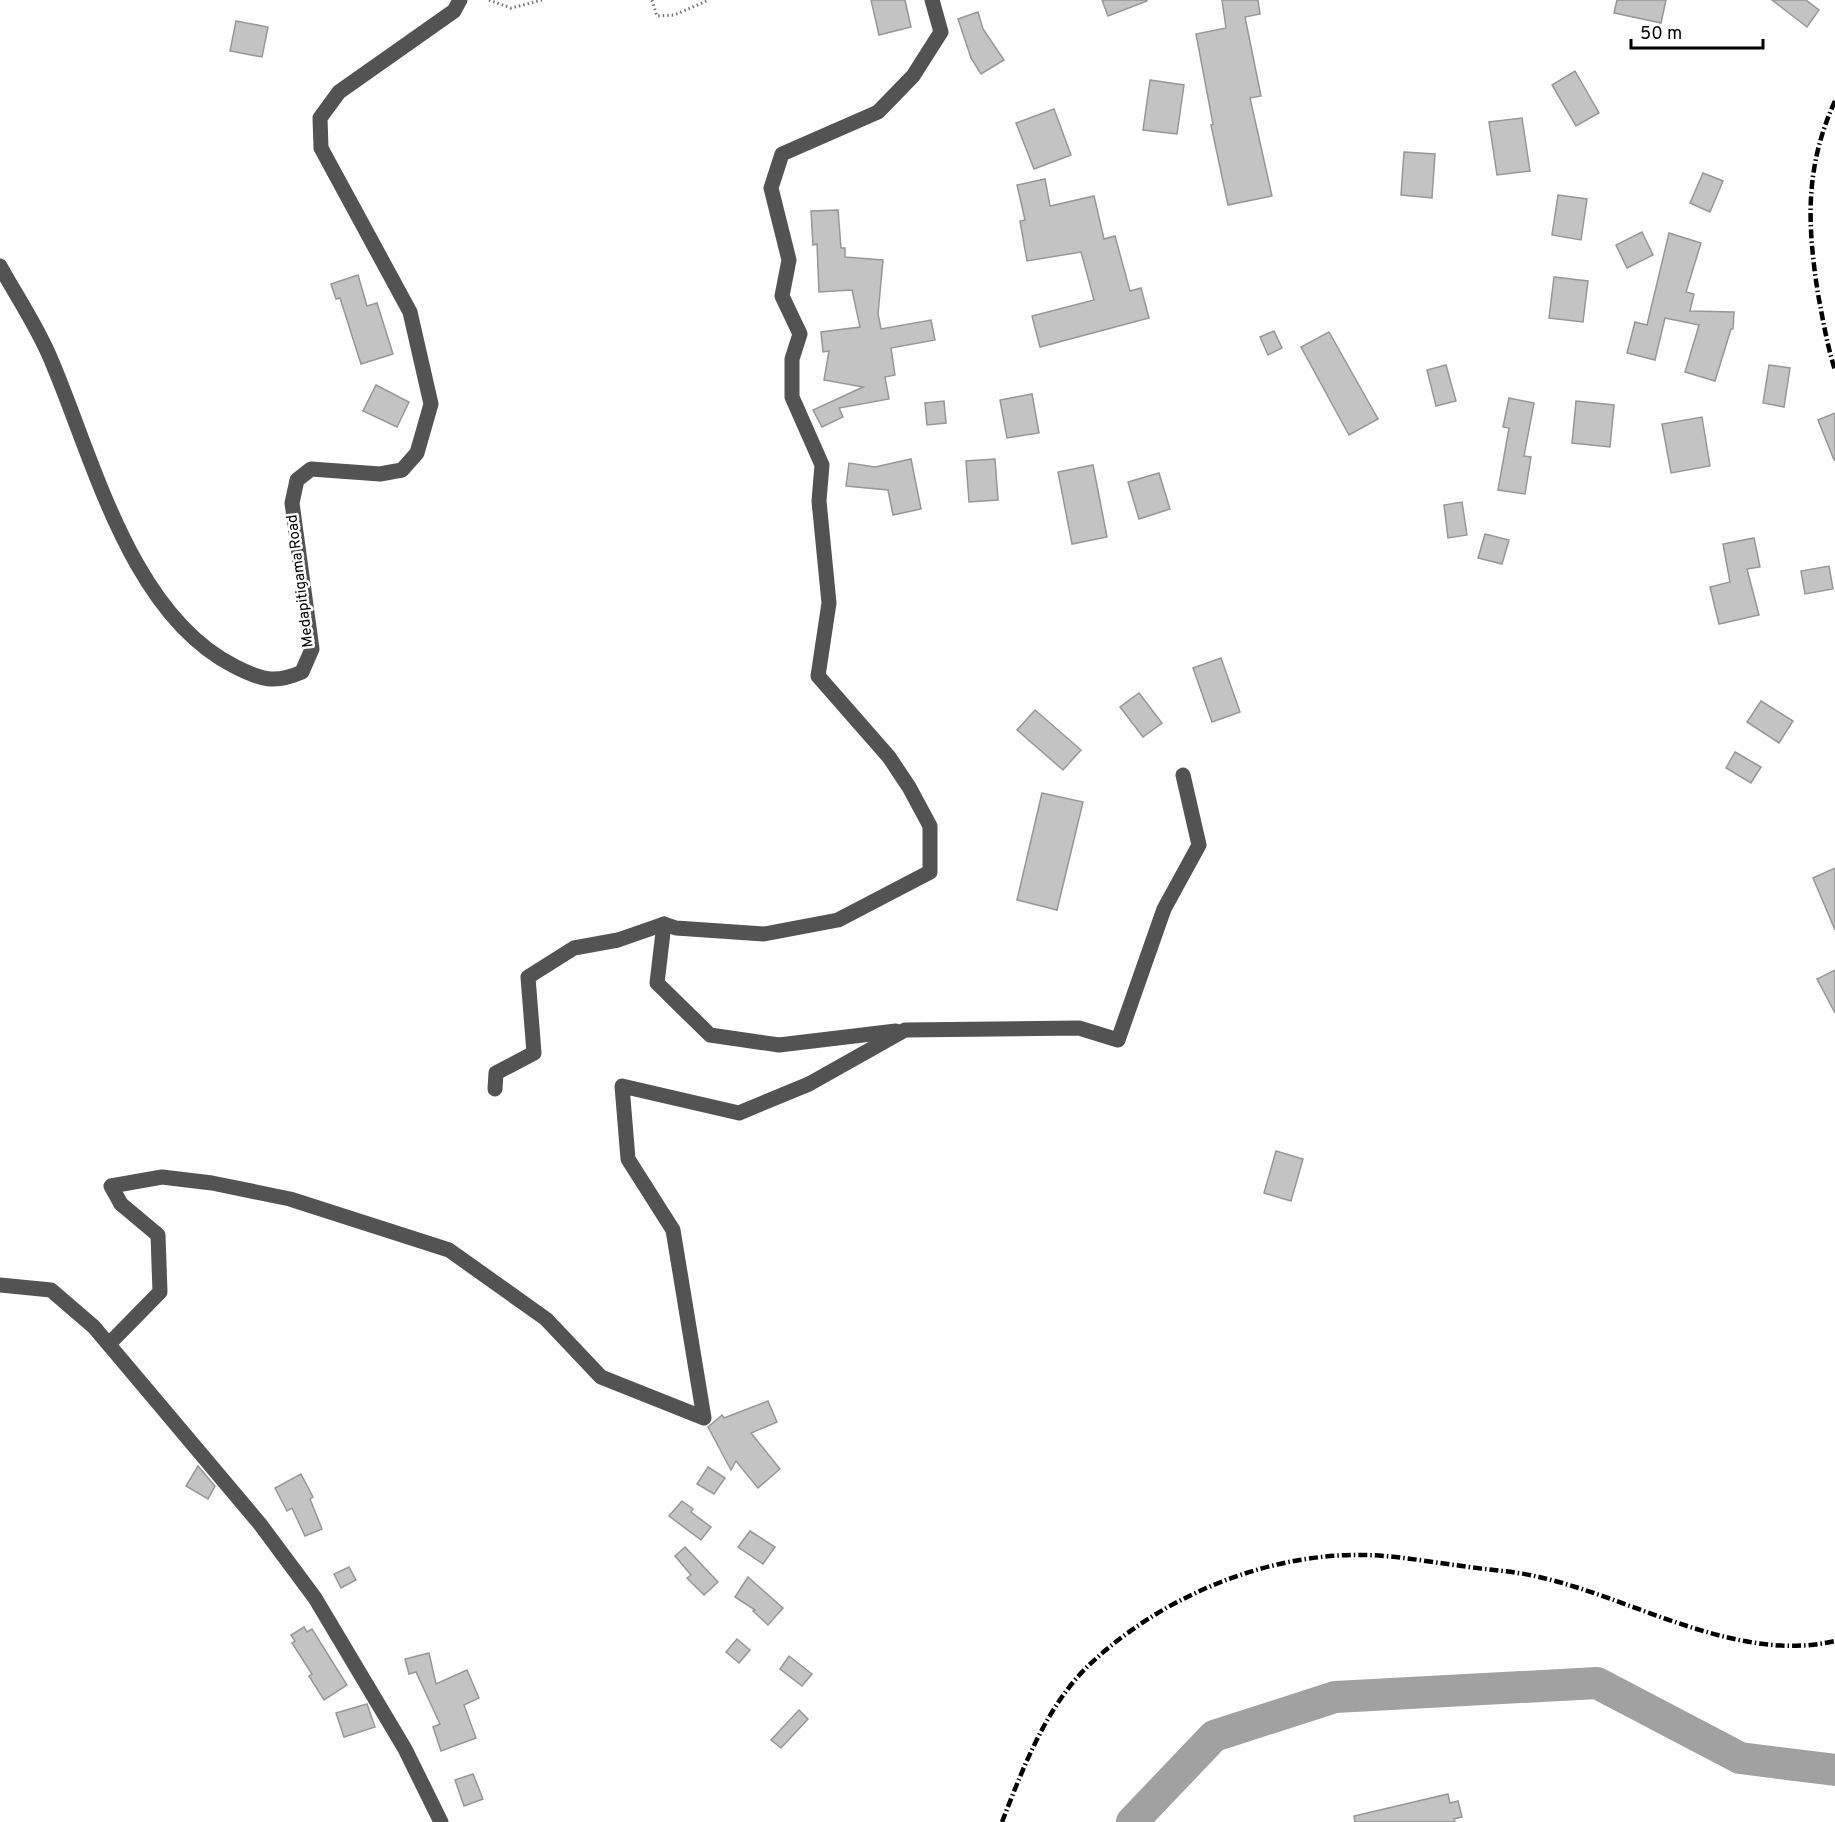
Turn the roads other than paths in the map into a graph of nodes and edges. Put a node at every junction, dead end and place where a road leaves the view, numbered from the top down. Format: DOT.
graph roads {
  1 [pos="460,0"];
  2 [pos="932,0"];
  3 [pos="0,266"];
  4 [pos="1183,775"];
  5 [pos="664,924"];
  6 [pos="905,1030"];
  7 [pos="495,1089"];
  8 [pos="0,1285"];
  9 [pos="109,1344"];
  10 [pos="441,1822"];
  1 -- 3 [label="street, Medapitigama Road"];
  2 -- 5 [label="street"];
  4 -- 6 [label="street"];
  5 -- 6 [label="street"];
  5 -- 7 [label="street"];
  6 -- 9 [label="street"];
  8 -- 9 [label="street"];
  9 -- 10 [label="street"];
}
